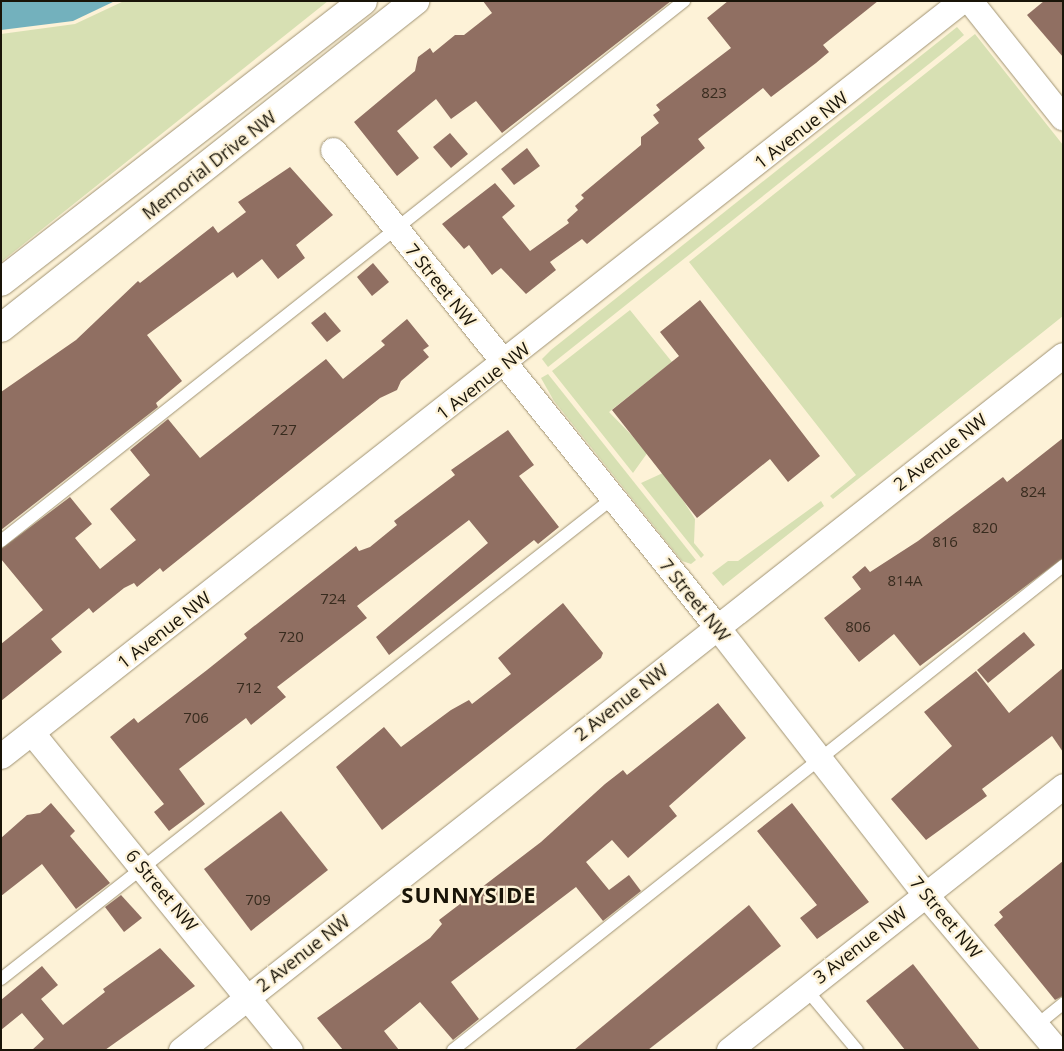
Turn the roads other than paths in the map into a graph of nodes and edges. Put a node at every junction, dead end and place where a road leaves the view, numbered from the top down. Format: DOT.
graph roads {
  1 [pos="363,1"];
  2 [pos="415,1"];
  3 [pos="684,1"];
  4 [pos="962,1"];
  5 [pos="970,1"];
  6 [pos="1063,118"];
  7 [pos="333,150"];
  8 [pos="397,230"];
  9 [pos="1,282"];
  10 [pos="1,328"];
  11 [pos="1063,355"];
  12 [pos="505,364"];
  13 [pos="613,498"];
  14 [pos="1,541"];
  15 [pos="1063,566"];
  16 [pos="717,627"];
  17 [pos="32,733"];
  18 [pos="1,756"];
  19 [pos="821,760"];
  20 [pos="1063,786"];
  21 [pos="142,866"];
  22 [pos="925,894"];
  23 [pos="1,979"];
  24 [pos="806,989"];
  25 [pos="250,995"];
  26 [pos="1063,1004"];
  27 [pos="1038,1024"];
  28 [pos="181,1050"];
  29 [pos="290,1050"];
  30 [pos="453,1050"];
  31 [pos="729,1050"];
  32 [pos="857,1050"];
  33 [pos="1057,1050"];
  1 -- 9 [label="main road, Memorial Drive NW"];
  2 -- 10 [label="main road, Memorial Drive NW"];
  3 -- 8 [label="lane"];
  4 -- 12 [label="street, 1 Avenue NW"];
  5 -- 6 [label="street"];
  7 -- 8 [label="street, 7 Street NW"];
  8 -- 12 [label="street, 7 Street NW"];
  8 -- 14 [label="lane"];
  11 -- 16 [label="street, 2 Avenue NW"];
  12 -- 13 [label="street, 7 Street NW"];
  12 -- 17 [label="street, 1 Avenue NW"];
  13 -- 16 [label="street, 7 Street NW"];
  13 -- 21 [label="lane"];
  15 -- 19 [label="lane"];
  16 -- 19 [label="street, 7 Street NW"];
  16 -- 25 [label="street, 2 Avenue NW"];
  17 -- 18 [label="street, 1 Avenue NW"];
  17 -- 21 [label="street, 6 Street NW"];
  19 -- 22 [label="street, 7 Street NW"];
  19 -- 30 [label="lane"];
  20 -- 22 [label="street, 3 Avenue NW"];
  21 -- 23 [label="lane"];
  21 -- 25 [label="street, 6 Street NW"];
  22 -- 24 [label="street, 3 Avenue NW"];
  22 -- 27 [label="street, 7 Street NW"];
  24 -- 31 [label="street, 3 Avenue NW"];
  24 -- 32 [label="lane"];
  25 -- 28 [label="street, 2 Avenue NW"];
  25 -- 29 [label="street, 6 Street NW"];
  26 -- 27 [label="lane"];
  27 -- 33 [label="street, 7 Street NW"];
}
